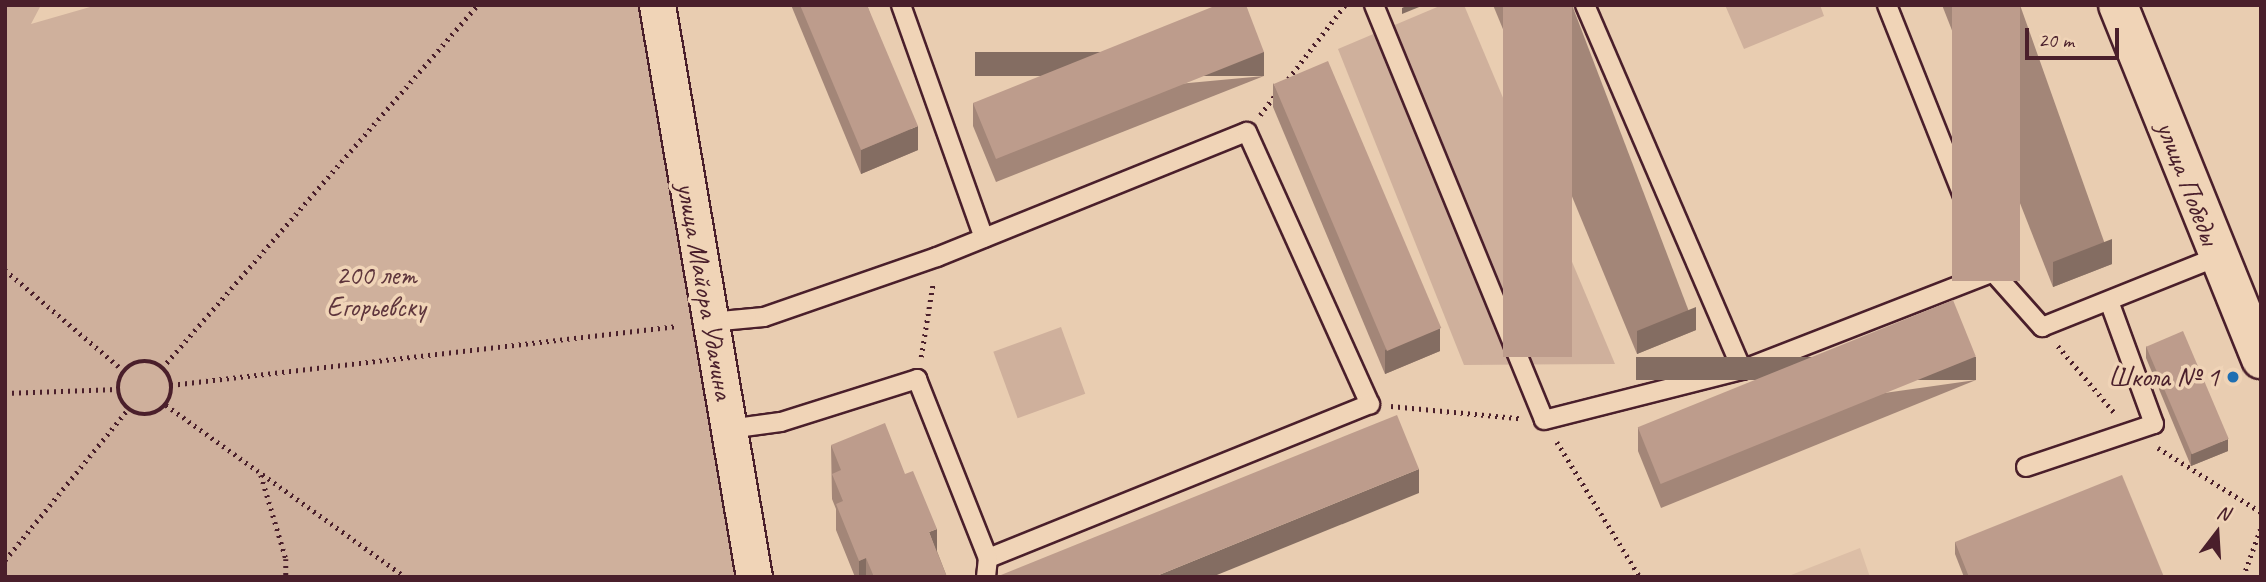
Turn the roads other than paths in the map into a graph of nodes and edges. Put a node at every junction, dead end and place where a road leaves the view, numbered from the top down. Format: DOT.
graph roads {
  1 [pos="657,5"];
  2 [pos="901,5"];
  3 [pos="1374,5"];
  4 [pos="1585,5"];
  5 [pos="1887,5"];
  6 [pos="2118,5"];
  7 [pos="984,239"];
  8 [pos="2217,257"];
  9 [pos="1993,272"];
  10 [pos="2109,301"];
  11 [pos="2251,307"];
  12 [pos="710,323"];
  13 [pos="2261,359"];
  14 [pos="1741,370"];
  15 [pos="729,429"];
  16 [pos="2026,467"];
  17 [pos="988,558"];
  18 [pos="754,577"];
  19 [pos="986,577"];
  1 -- 12 [label="street, улица Майора Удачина"];
  2 -- 7 [label="lane"];
  3 -- 14 [label="lane"];
  4 -- 14 [label="lane"];
  5 -- 9 [label="lane"];
  6 -- 8 [label="street, улица Победы"];
  7 -- 12 [label="lane"];
  7 -- 17 [label="lane"];
  8 -- 10 [label="lane"];
  8 -- 11 [label="street, улица Победы"];
  9 -- 10 [label="lane"];
  9 -- 14 [label="lane"];
  10 -- 16 [label="lane"];
  11 -- 13 [label="street, улица Победы"];
  12 -- 15 [label="street, улица Майора Удачина"];
  15 -- 17 [label="lane"];
  15 -- 18 [label="street, улица Майора Удачина"];
  17 -- 19 [label="lane"];
}
